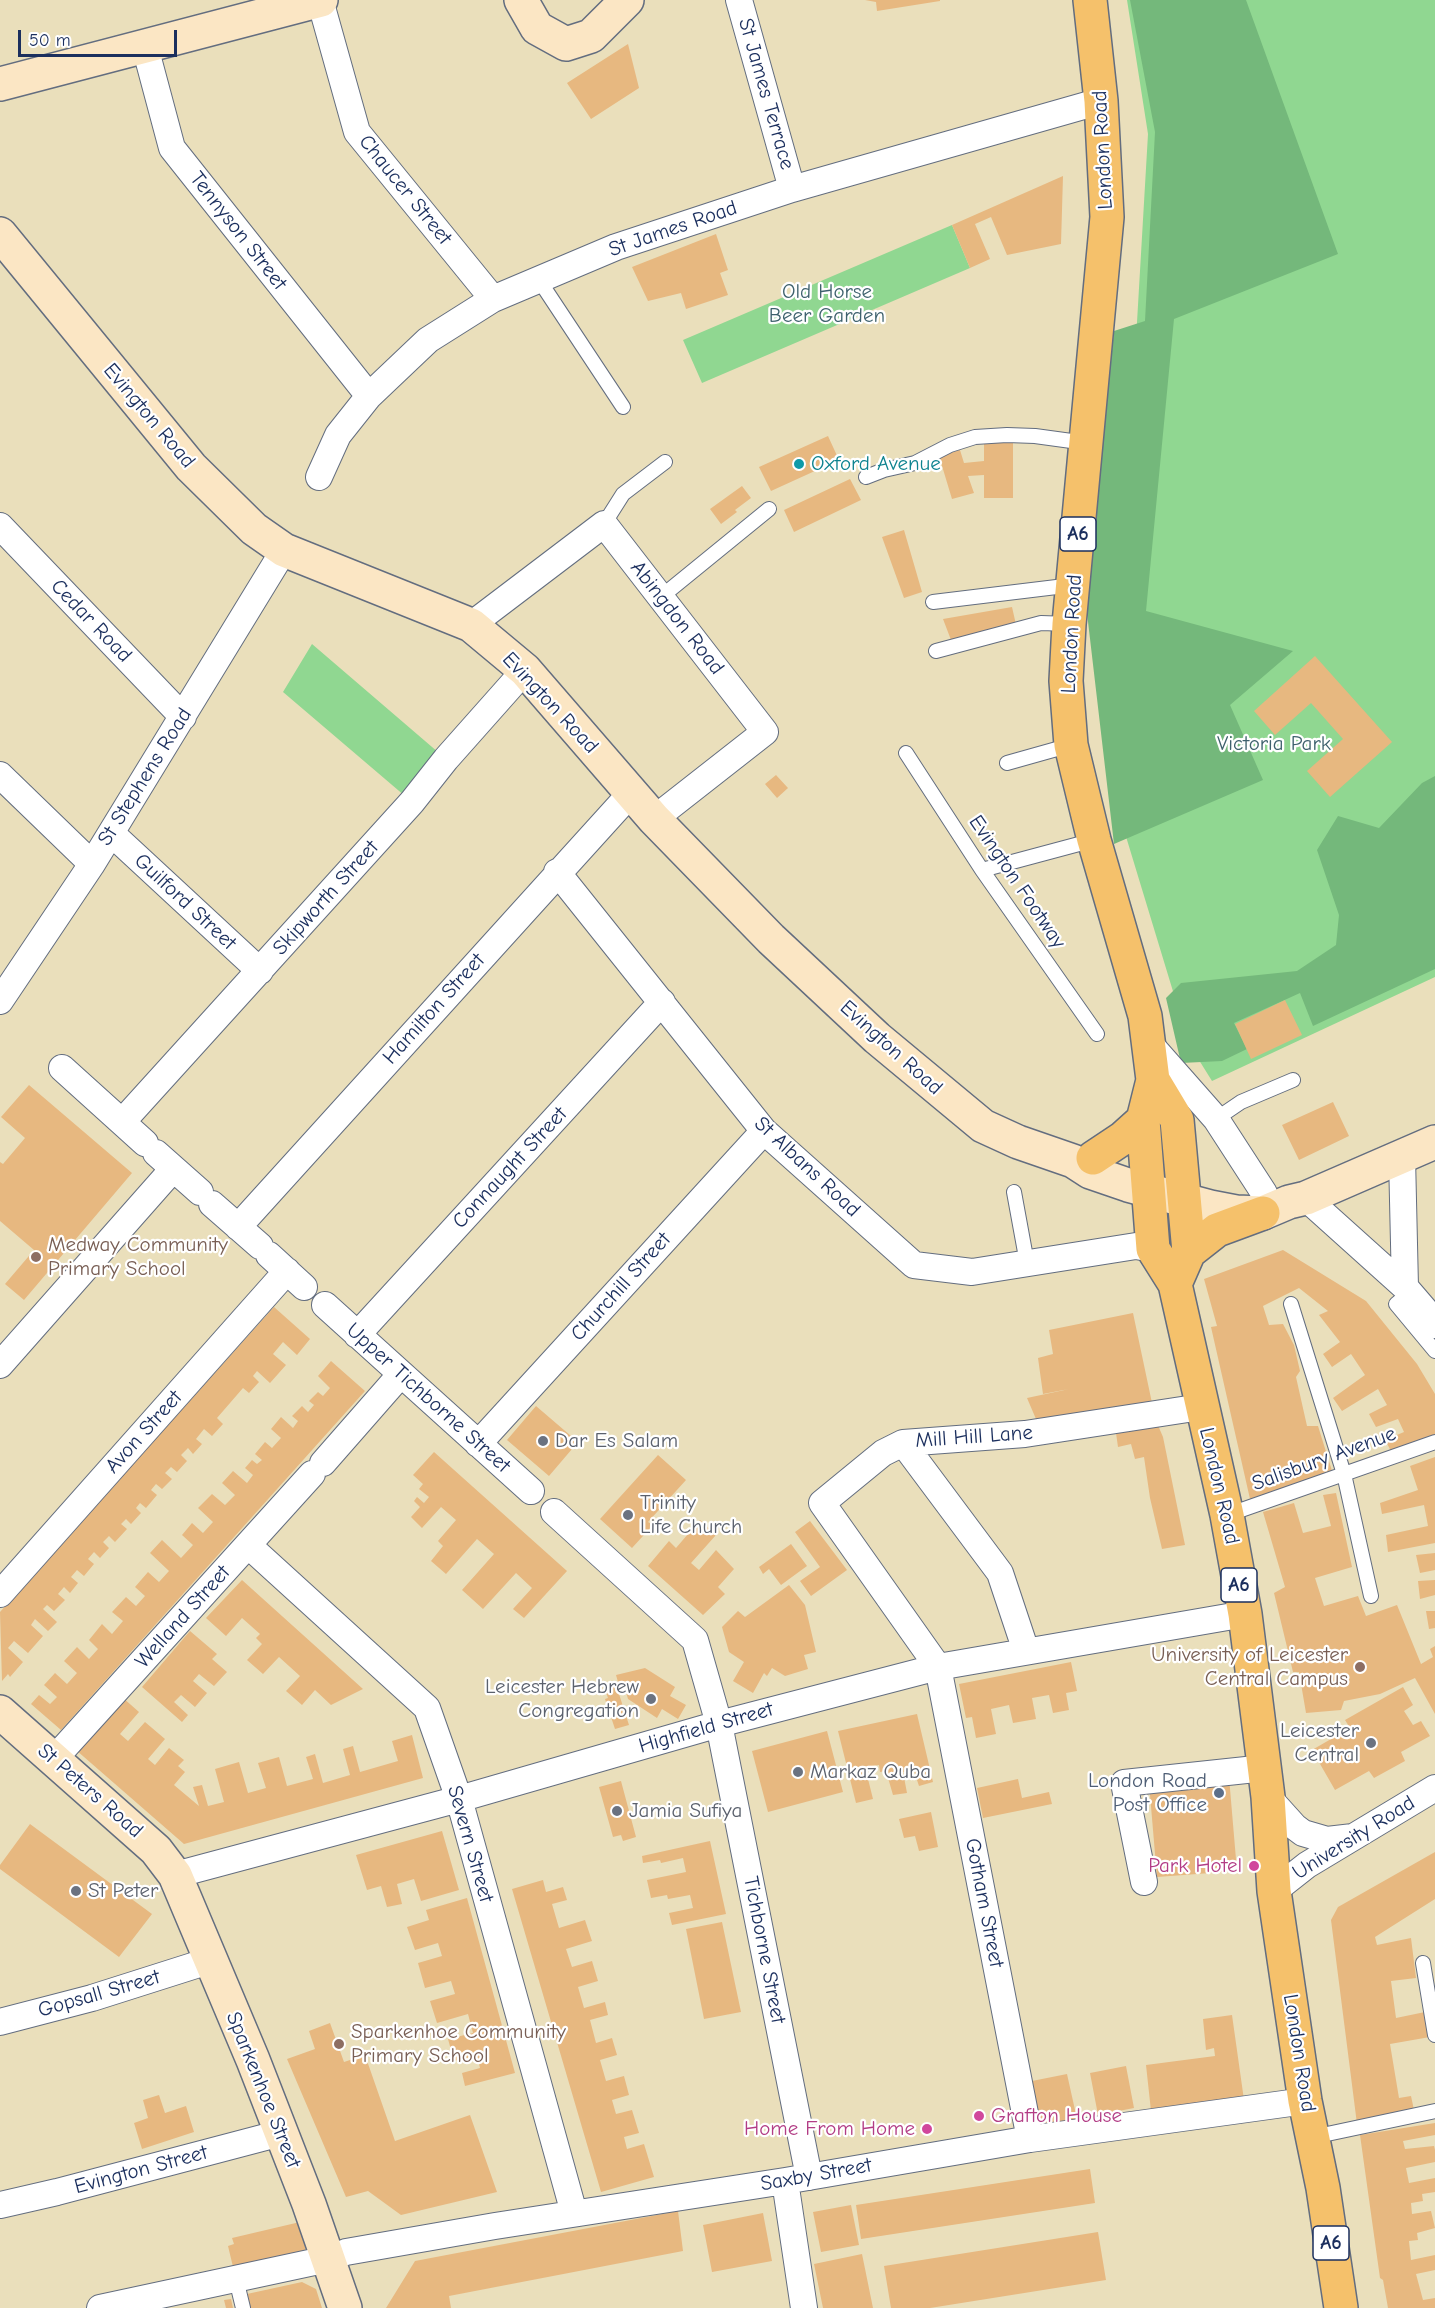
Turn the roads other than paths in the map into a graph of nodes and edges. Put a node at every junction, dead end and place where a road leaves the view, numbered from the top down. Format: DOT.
graph roads {
  1 [pos="320,0"];
  2 [pos="521,0"];
  3 [pos="627,0"];
  4 [pos="739,0"];
  5 [pos="1090,0"];
  6 [pos="145,47"];
  7 [pos="0,84"];
  8 [pos="1101,101"];
  9 [pos="792,189"];
  10 [pos="0,234"];
  11 [pos="538,280"];
  12 [pos="493,299"];
  13 [pos="369,396"];
  14 [pos="623,407"];
  15 [pos="1086,443"];
  16 [pos="665,462"];
  17 [pos="319,477"];
  18 [pos="866,477"];
  19 [pos="769,509"];
  20 [pos="604,524"];
  21 [pos="0,526"];
  22 [pos="284,550"];
  23 [pos="1073,585"];
  24 [pos="661,597"];
  25 [pos="933,602"];
  26 [pos="1068,624"];
  27 [pos="471,625"];
  28 [pos="936,651"];
  29 [pos="525,670"];
  30 [pos="183,717"];
  31 [pos="1071,745"];
  32 [pos="906,753"];
  33 [pos="1007,763"];
  34 [pos="0,775"];
  35 [pos="632,792"];
  36 [pos="654,819"];
  37 [pos="111,833"];
  38 [pos="1094,840"];
  39 [pos="92,864"];
  40 [pos="982,870"];
  41 [pos="557,872"];
  42 [pos="260,971"];
  43 [pos="0,1001"];
  44 [pos="662,1002"];
  45 [pos="1097,1034"];
  46 [pos="1149,1043"];
  47 [pos="62,1068"];
  48 [pos="1153,1080"];
  49 [pos="1293,1080"];
  50 [pos="1216,1119"];
  51 [pos="1143,1120"];
  52 [pos="122,1122"];
  53 [pos="764,1131"];
  54 [pos="1435,1142"];
  55 [pos="158,1155"];
  56 [pos="1402,1157"];
  57 [pos="1083,1160"];
  58 [pos="1148,1179"];
  59 [pos="1184,1189"];
  60 [pos="1014,1192"];
  61 [pos="1281,1202"];
  62 [pos="238,1227"];
  63 [pos="1153,1249"];
  64 [pos="1189,1252"];
  65 [pos="1027,1263"];
  66 [pos="1175,1284"];
  67 [pos="1407,1290"];
  68 [pos="1291,1304"];
  69 [pos="325,1305"];
  70 [pos="1435,1325"];
  71 [pos="357,1335"];
  72 [pos="1435,1351"];
  73 [pos="0,1365"];
  74 [pos="401,1374"];
  75 [pos="1201,1407"];
  76 [pos="903,1443"];
  77 [pos="1435,1443"];
  78 [pos="478,1444"];
  79 [pos="1344,1474"];
  80 [pos="531,1491"];
  81 [pos="554,1512"];
  82 [pos="1227,1515"];
  83 [pos="249,1545"];
  84 [pos="0,1594"];
  85 [pos="1371,1596"];
  86 [pos="1245,1614"];
  87 [pos="1026,1652"];
  88 [pos="938,1667"];
  89 [pos="0,1712"];
  90 [pos="719,1724"];
  91 [pos="54,1760"];
  92 [pos="1267,1782"];
  93 [pos="1435,1788"];
  94 [pos="459,1799"];
  95 [pos="1354,1837"];
  96 [pos="175,1875"];
  97 [pos="1144,1882"];
  98 [pos="1274,1891"];
  99 [pos="1423,1963"];
  100 [pos="199,1964"];
  101 [pos="4,2016"];
  102 [pos="1435,2035"];
  103 [pos="1305,2101"];
  104 [pos="1435,2111"];
  105 [pos="281,2133"];
  106 [pos="1313,2138"];
  107 [pos="1030,2139"];
  108 [pos="797,2179"];
  109 [pos="0,2205"];
  110 [pos="574,2213"];
  111 [pos="328,2259"];
  112 [pos="236,2279"];
  113 [pos="100,2308"];
  114 [pos="243,2308"];
  115 [pos="345,2308"];
  116 [pos="804,2308"];
  117 [pos="1341,2308"];
  1 -- 6 [label="street"];
  1 -- 12 [label="street, Chaucer Street"];
  2 -- 3 [label="street"];
  4 -- 9 [label="street, St James Terrace"];
  5 -- 8 [label="main road, London Road / A6"];
  6 -- 7 [label="street"];
  6 -- 13 [label="street, Tennyson Street"];
  8 -- 9 [label="street, St James Road"];
  8 -- 15 [label="main road, London Road / A6"];
  9 -- 11 [label="street, St James Road"];
  10 -- 22 [label="street, Evington Road"];
  11 -- 12 [label="street, St James Road"];
  11 -- 14 [label="lane"];
  12 -- 13 [label="street, St James Road"];
  13 -- 17 [label="street, St James Road"];
  15 -- 18 [label="lane"];
  15 -- 23 [label="main road, London Road / A6"];
  16 -- 20 [label="lane"];
  19 -- 24 [label="lane"];
  20 -- 24 [label="street, Abingdon Road"];
  20 -- 27 [label="street"];
  21 -- 30 [label="street, Cedar Road"];
  22 -- 27 [label="street, Evington Road"];
  22 -- 30 [label="street, St Stephens Road"];
  23 -- 25 [label="lane"];
  23 -- 26 [label="main road, London Road / A6"];
  24 -- 36 [label="street, Abingdon Road"];
  26 -- 28 [label="lane"];
  26 -- 31 [label="main road, London Road / A6"];
  27 -- 29 [label="street, Evington Road"];
  29 -- 35 [label="street, Evington Road"];
  29 -- 42 [label="street, Skipworth Street"];
  30 -- 37 [label="street, St Stephens Road"];
  31 -- 33 [label="lane"];
  31 -- 38 [label="main road, London Road / A6"];
  32 -- 40 [label="lane, Evington Footway"];
  34 -- 39 [label="street"];
  35 -- 36 [label="street, Evington Road"];
  35 -- 41 [label="street, Hamilton Street"];
  36 -- 57 [label="street, Evington Road"];
  37 -- 39 [label="street, St Stephens Road"];
  37 -- 42 [label="street, Guilford Street"];
  38 -- 40 [label="lane"];
  38 -- 46 [label="main road, London Road / A6"];
  39 -- 43 [label="street, St Stephens Road"];
  40 -- 45 [label="lane, Evington Footway"];
  41 -- 44 [label="street, St Albans Road"];
  41 -- 62 [label="street, Hamilton Street"];
  42 -- 52 [label="street, Skipworth Street"];
  44 -- 53 [label="street, St Albans Road"];
  44 -- 71 [label="street, Connaught Street"];
  46 -- 48 [label="main road, London Road / A6"];
  46 -- 50 [label="street"];
  47 -- 52 [label="street"];
  48 -- 51 [label="main road, London Road / A6"];
  48 -- 59 [label="main road, London Road / A6"];
  49 -- 50 [label="lane"];
  50 -- 61 [label="street"];
  51 -- 57 [label="main road"];
  51 -- 58 [label="main road, London Road / A6"];
  52 -- 55 [label="street"];
  53 -- 65 [label="street, St Albans Road"];
  53 -- 78 [label="street, Churchill Street"];
  54 -- 56 [label="street"];
  55 -- 62 [label="street"];
  55 -- 73 [label="street"];
  56 -- 61 [label="street"];
  56 -- 67 [label="street"];
  57 -- 58 [label="street, Evington Road"];
  58 -- 59 [label="street, Evington Road"];
  58 -- 63 [label="main road, London Road / A6"];
  59 -- 61 [label="street, Evington Road"];
  59 -- 64 [label="main road, London Road / A6"];
  60 -- 65 [label="lane"];
  61 -- 64 [label="main road"];
  61 -- 67 [label="street"];
  62 -- 84 [label="street, Avon Street"];
  63 -- 65 [label="street, St Albans Road"];
  63 -- 66 [label="main road, London Road / A6"];
  64 -- 66 [label="main road, London Road / A6"];
  66 -- 75 [label="main road, London Road / A6"];
  67 -- 70 [label="street"];
  67 -- 72 [label="lane"];
  68 -- 79 [label="lane"];
  69 -- 71 [label="street, Upper Tichborne Street"];
  71 -- 74 [label="street, Upper Tichborne Street"];
  74 -- 78 [label="street, Upper Tichborne Street"];
  74 -- 83 [label="street, Welland Street"];
  75 -- 76 [label="street, Mill Hill Lane"];
  75 -- 82 [label="main road, London Road / A6"];
  76 -- 87 [label="street"];
  76 -- 88 [label="street, Mill Hill Lane"];
  77 -- 79 [label="lane, Salisbury Avenue"];
  78 -- 80 [label="street, Upper Tichborne Street"];
  79 -- 82 [label="lane, Salisbury Avenue"];
  79 -- 85 [label="lane"];
  81 -- 90 [label="street"];
  82 -- 86 [label="main road, London Road / A6"];
  83 -- 91 [label="street, Welland Street"];
  83 -- 94 [label="street, Severn Street"];
  86 -- 87 [label="street, Highfield Street"];
  86 -- 92 [label="main road, London Road / A6"];
  87 -- 88 [label="street, Highfield Street"];
  88 -- 90 [label="street, Highfield Street"];
  88 -- 107 [label="street, Gotham Street"];
  89 -- 91 [label="street, St Peters Road"];
  90 -- 94 [label="street, Highfield Street"];
  90 -- 108 [label="street, Tichborne Street"];
  91 -- 96 [label="street, St Peters Road"];
  92 -- 95 [label="street"];
  92 -- 97 [label="street"];
  92 -- 98 [label="main road, London Road / A6"];
  93 -- 95 [label="street, University Road"];
  94 -- 96 [label="street, Highfield Street"];
  94 -- 110 [label="street, Severn Street"];
  95 -- 98 [label="street, University Road"];
  96 -- 105 [label="street, Sparkenhoe Street"];
  98 -- 103 [label="main road, London Road / A6"];
  99 -- 102 [label="lane"];
  100 -- 101 [label="street, Gopsall Street"];
  103 -- 106 [label="main road, London Road / A6"];
  103 -- 107 [label="street, Saxby Street"];
  104 -- 106 [label="lane"];
  105 -- 109 [label="street, Evington Street"];
  105 -- 111 [label="street, Sparkenhoe Street"];
  106 -- 117 [label="main road, London Road / A6"];
  107 -- 108 [label="street, Saxby Street"];
  108 -- 110 [label="street, Saxby Street"];
  108 -- 116 [label="street, Tichborne Street"];
  110 -- 111 [label="street, Saxby Street"];
  111 -- 112 [label="street, Saxby Street"];
  111 -- 115 [label="street, Sparkenhoe Street"];
  112 -- 113 [label="street, Saxby Street"];
  112 -- 114 [label="lane"];
}
